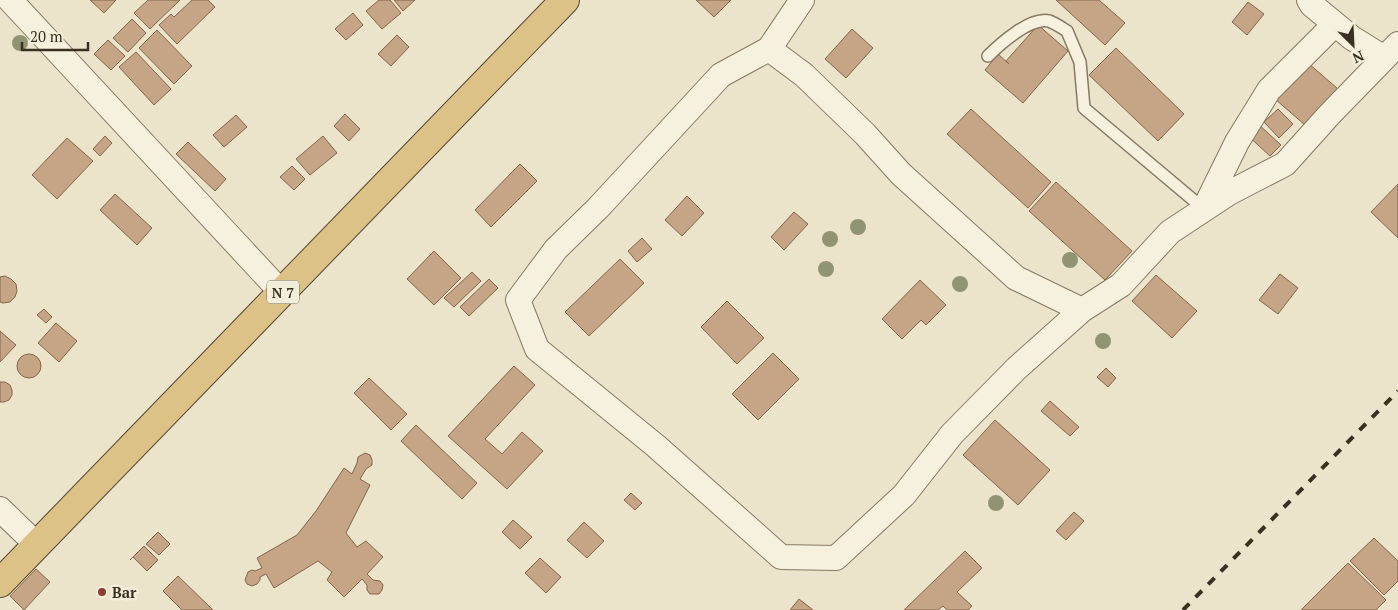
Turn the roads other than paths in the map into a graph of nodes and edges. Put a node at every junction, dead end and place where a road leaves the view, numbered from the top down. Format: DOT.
graph roads {
  1 [pos="10,0"];
  2 [pos="565,0"];
  3 [pos="802,0"];
  4 [pos="1309,0"];
  5 [pos="1335,24"];
  6 [pos="769,50"];
  7 [pos="1391,51"];
  8 [pos="988,56"];
  9 [pos="1204,210"];
  10 [pos="282,293"];
  11 [pos="1082,310"];
  12 [pos="0,509"];
  13 [pos="37,545"];
  14 [pos="0,583"];
  1 -- 10 [label="street"];
  2 -- 10 [label="highway, N 7"];
  3 -- 6 [label="street"];
  4 -- 5 [label="street"];
  5 -- 7 [label="street"];
  5 -- 9 [label="street"];
  6 -- 11 [label="street"];
  6 -- 11 [label="street"];
  7 -- 9 [label="street"];
  8 -- 9 [label="lane"];
  9 -- 11 [label="street"];
  10 -- 13 [label="highway, N 7"];
  12 -- 13 [label="street"];
  13 -- 14 [label="highway, N 7"];
}
